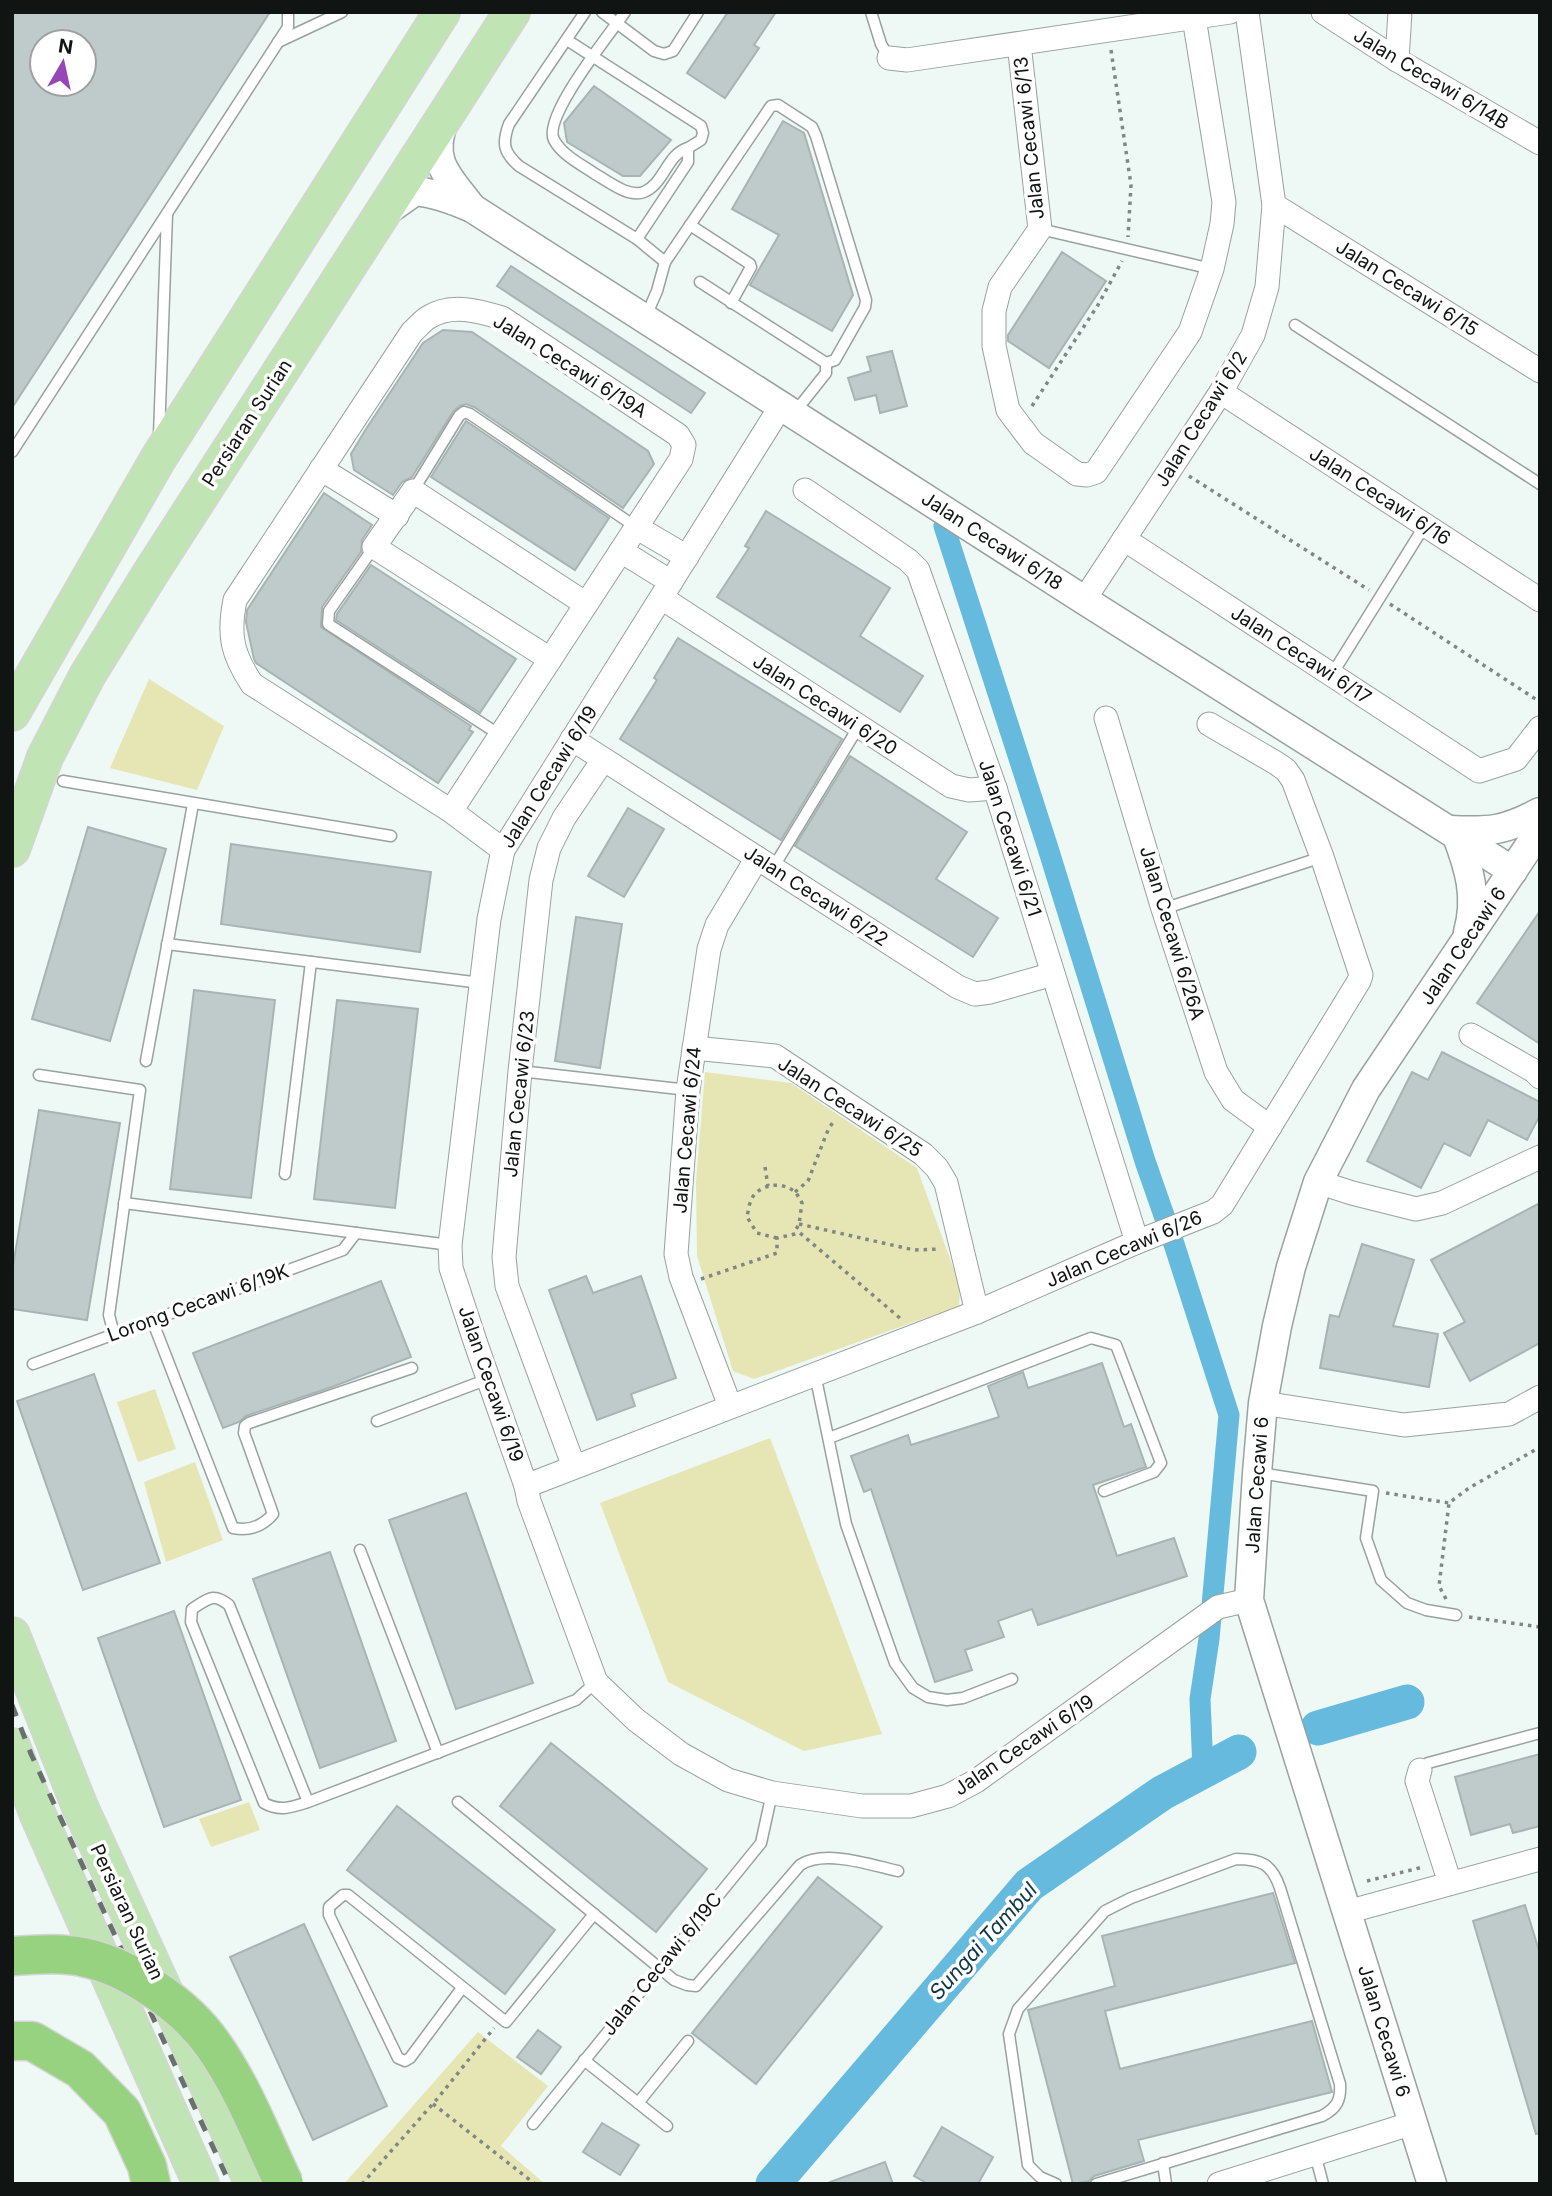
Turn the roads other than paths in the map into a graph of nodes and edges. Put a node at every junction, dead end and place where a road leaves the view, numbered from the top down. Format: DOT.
graph roads {
  1 [pos="288,12"];
  2 [pos="342,12"];
  3 [pos="442,12"];
  4 [pos="512,12"];
  5 [pos="585,12"];
  6 [pos="602,12"];
  7 [pos="625,12"];
  8 [pos="698,12"];
  9 [pos="871,12"];
  10 [pos="1230,12"];
  11 [pos="1247,12"];
  12 [pos="1323,12"];
  13 [pos="1400,12"];
  14 [pos="1194,18"];
  15 [pos="617,24"];
  16 [pos="567,40"];
  17 [pos="278,42"];
  18 [pos="1019,44"];
  19 [pos="592,58"];
  20 [pos="889,58"];
  21 [pos="1396,60"];
  22 [pos="447,112"];
  23 [pos="1540,143"];
  24 [pos="688,148"];
  25 [pos="1274,205"];
  26 [pos="472,208"];
  27 [pos="167,214"];
  28 [pos="383,214"];
  29 [pos="690,225"];
  30 [pos="1040,229"];
  31 [pos="637,239"];
  32 [pos="665,262"];
  33 [pos="1212,269"];
  34 [pos="699,282"];
  35 [pos="732,303"];
  36 [pos="645,318"];
  37 [pos="1295,325"];
  38 [pos="1536,360"];
  39 [pos="826,363"];
  40 [pos="1221,392"];
  41 [pos="788,410"];
  42 [pos="12,452"];
  43 [pos="158,459"];
  44 [pos="321,469"];
  45 [pos="1540,484"];
  46 [pos="805,490"];
  47 [pos="413,491"];
  48 [pos="397,516"];
  49 [pos="1425,526"];
  50 [pos="636,527"];
  51 [pos="1125,539"];
  52 [pos="374,547"];
  53 [pos="621,551"];
  54 [pos="687,557"];
  55 [pos="666,590"];
  56 [pos="1084,600"];
  57 [pos="1540,600"];
  58 [pos="586,604"];
  59 [pos="550,659"];
  60 [pos="1331,676"];
  61 [pos="12,713"];
  62 [pos="1106,718"];
  63 [pos="1209,724"];
  64 [pos="859,726"];
  65 [pos="1540,727"];
  66 [pos="500,735"];
  67 [pos="589,750"];
  68 [pos="63,781"];
  69 [pos="995,788"];
  70 [pos="193,804"];
  71 [pos="451,811"];
  72 [pos="1540,811"];
  73 [pos="15,829"];
  74 [pos="1540,830"];
  75 [pos="1452,833"];
  76 [pos="391,836"];
  77 [pos="503,850"];
  78 [pos="1322,857"];
  79 [pos="765,863"];
  80 [pos="1513,871"];
  81 [pos="1163,909"];
  82 [pos="167,944"];
  83 [pos="1462,947"];
  84 [pos="311,962"];
  85 [pos="1053,974"];
  86 [pos="481,983"];
  87 [pos="1471,1035"];
  88 [pos="694,1048"];
  89 [pos="146,1061"];
  90 [pos="520,1071"];
  91 [pos="39,1076"];
  92 [pos="1540,1077"];
  93 [pos="688,1090"];
  94 [pos="1270,1127"];
  95 [pos="1540,1157"];
  96 [pos="285,1174"];
  97 [pos="1318,1182"];
  98 [pos="124,1203"];
  99 [pos="356,1233"];
  100 [pos="1137,1242"];
  101 [pos="450,1245"];
  102 [pos="977,1312"];
  103 [pos="152,1320"];
  104 [pos="114,1334"];
  105 [pos="33,1364"];
  106 [pos="412,1368"];
  107 [pos="815,1374"];
  108 [pos="488,1379"];
  109 [pos="1540,1398"];
  110 [pos="1263,1403"];
  111 [pos="730,1406"];
  112 [pos="377,1421"];
  113 [pos="829,1438"];
  114 [pos="574,1467"];
  115 [pos="1257,1473"];
  116 [pos="526,1486"];
  117 [pos="1104,1491"];
  118 [pos="360,1550"];
  119 [pos="1250,1600"];
  120 [pos="1455,1615"];
  121 [pos="12,1635"];
  122 [pos="1012,1679"];
  123 [pos="596,1682"];
  124 [pos="1540,1733"];
  125 [pos="12,1746"];
  126 [pos="438,1752"];
  127 [pos="1420,1770"];
  128 [pos="772,1793"];
  129 [pos="308,1802"];
  130 [pos="458,1802"];
  131 [pos="1540,1859"];
  132 [pos="898,1871"];
  133 [pos="1450,1883"];
  134 [pos="1347,1912"];
  135 [pos="594,1914"];
  136 [pos="12,1956"];
  137 [pos="659,1967"];
  138 [pos="462,1988"];
  139 [pos="12,2041"];
  140 [pos="688,2041"];
  141 [pos="584,2060"];
  142 [pos="638,2103"];
  143 [pos="172,2120"];
  144 [pos="1413,2123"];
  145 [pos="533,2124"];
  146 [pos="667,2126"];
  147 [pos="1315,2154"];
  148 [pos="1163,2164"];
  149 [pos="152,2178"];
  150 [pos="188,2184"];
  151 [pos="201,2184"];
  152 [pos="253,2184"];
  153 [pos="285,2184"];
  154 [pos="1056,2184"];
  155 [pos="1096,2184"];
  156 [pos="1166,2184"];
  157 [pos="1219,2184"];
  158 [pos="1323,2184"];
  159 [pos="1432,2184"];
  1 -- 17 [label="lane"];
  2 -- 17 [label="lane"];
  3 -- 43 [label="main road"];
  4 -- 22 [label="main road, Persiaran Surian"];
  5 -- 16 [label="lane"];
  6 -- 15 [label="lane"];
  7 -- 15 [label="lane"];
  8 -- 15 [label="lane"];
  9 -- 20 [label="lane"];
  10 -- 14 [label="street"];
  11 -- 25 [label="street, Jalan Cecawi 6/2"];
  12 -- 21 [label="street, Jalan Cecawi 6/14B"];
  13 -- 21 [label="street"];
  14 -- 18 [label="street"];
  14 -- 33 [label="street, Jalan Cecawi 6/13"];
  15 -- 19 [label="lane"];
  16 -- 19 [label="lane"];
  16 -- 31 [label="lane"];
  17 -- 27 [label="lane"];
  18 -- 20 [label="street"];
  18 -- 30 [label="street, Jalan Cecawi 6/13"];
  19 -- 24 [label="lane"];
  19 -- 24 [label="lane"];
  21 -- 23 [label="street, Jalan Cecawi 6/14B"];
  22 -- 26 [label="street, Jalan Cecawi 6/18"];
  22 -- 28 [label="main road, Persiaran Surian"];
  24 -- 31 [label="lane"];
  25 -- 38 [label="street, Jalan Cecawi 6/15"];
  25 -- 40 [label="street, Jalan Cecawi 6/2"];
  26 -- 28 [label="street, Jalan Cecawi 6/18"];
  26 -- 36 [label="street, Jalan Cecawi 6/18"];
  27 -- 42 [label="lane"];
  27 -- 43 [label="lane"];
  28 -- 73 [label="main road, Persiaran Surian"];
  29 -- 32 [label="lane"];
  29 -- 35 [label="lane"];
  29 -- 39 [label="lane"];
  30 -- 33 [label="lane"];
  30 -- 33 [label="street, Jalan Cecawi 6/13"];
  31 -- 32 [label="lane"];
  32 -- 36 [label="lane"];
  34 -- 35 [label="lane"];
  35 -- 39 [label="lane"];
  36 -- 41 [label="street, Jalan Cecawi 6/18"];
  37 -- 45 [label="lane"];
  39 -- 41 [label="lane"];
  40 -- 49 [label="street, Jalan Cecawi 6/16"];
  40 -- 51 [label="street, Jalan Cecawi 6/2"];
  41 -- 54 [label="street, Jalan Cecawi 6/19"];
  41 -- 56 [label="street, Jalan Cecawi 6/18"];
  43 -- 61 [label="main road"];
  44 -- 48 [label="street"];
  44 -- 50 [label="street, Jalan Cecawi 6/19A"];
  44 -- 71 [label="street, Jalan Cecawi 6/19A"];
  46 -- 69 [label="street, Jalan Cecawi 6/21"];
  47 -- 48 [label="street"];
  47 -- 50 [label="lane"];
  47 -- 58 [label="street"];
  48 -- 52 [label="street"];
  49 -- 57 [label="street, Jalan Cecawi 6/16"];
  49 -- 60 [label="lane"];
  50 -- 53 [label="street, Jalan Cecawi 6/19A"];
  50 -- 54 [label="street"];
  51 -- 56 [label="street, Jalan Cecawi 6/2"];
  51 -- 60 [label="street, Jalan Cecawi 6/17"];
  52 -- 59 [label="street"];
  52 -- 66 [label="lane"];
  53 -- 55 [label="street, Jalan Cecawi 6/20"];
  53 -- 58 [label="street, Jalan Cecawi 6/19A"];
  54 -- 55 [label="street, Jalan Cecawi 6/19"];
  55 -- 64 [label="street, Jalan Cecawi 6/20"];
  55 -- 67 [label="street, Jalan Cecawi 6/19"];
  56 -- 75 [label="street, Jalan Cecawi 6/18"];
  58 -- 59 [label="street, Jalan Cecawi 6/19A"];
  59 -- 66 [label="street, Jalan Cecawi 6/19A"];
  60 -- 65 [label="street, Jalan Cecawi 6/17"];
  62 -- 81 [label="street, Jalan Cecawi 6/26A"];
  63 -- 78 [label="street, Jalan Cecawi 6/26"];
  64 -- 69 [label="street, Jalan Cecawi 6/20"];
  64 -- 79 [label="lane"];
  66 -- 71 [label="street, Jalan Cecawi 6/19A"];
  67 -- 77 [label="street, Jalan Cecawi 6/19"];
  67 -- 79 [label="street, Jalan Cecawi 6/22"];
  67 -- 90 [label="street, Jalan Cecawi 6/23"];
  68 -- 70 [label="lane"];
  69 -- 85 [label="street, Jalan Cecawi 6/21"];
  70 -- 76 [label="lane"];
  70 -- 82 [label="lane"];
  71 -- 77 [label="street"];
  72 -- 75 [label="street"];
  74 -- 80 [label="street, Jalan Cecawi 6"];
  75 -- 80 [label="street, Jalan Cecawi 6/18"];
  75 -- 83 [label="street"];
  77 -- 86 [label="street, Jalan Cecawi 6/19"];
  78 -- 81 [label="lane"];
  78 -- 94 [label="street, Jalan Cecawi 6/26"];
  79 -- 85 [label="street, Jalan Cecawi 6/22"];
  79 -- 88 [label="street, Jalan Cecawi 6/24"];
  80 -- 83 [label="street, Jalan Cecawi 6"];
  81 -- 94 [label="street, Jalan Cecawi 6/26A"];
  82 -- 84 [label="lane"];
  82 -- 89 [label="lane"];
  83 -- 97 [label="street, Jalan Cecawi 6"];
  84 -- 86 [label="lane"];
  84 -- 96 [label="lane"];
  85 -- 100 [label="street, Jalan Cecawi 6/21"];
  86 -- 101 [label="street, Jalan Cecawi 6/19"];
  87 -- 92 [label="street"];
  88 -- 93 [label="street, Jalan Cecawi 6/24"];
  88 -- 102 [label="street, Jalan Cecawi 6/25"];
  90 -- 93 [label="lane"];
  90 -- 114 [label="street, Jalan Cecawi 6/23"];
  91 -- 98 [label="lane"];
  93 -- 111 [label="street, Jalan Cecawi 6/24"];
  94 -- 100 [label="street, Jalan Cecawi 6/26"];
  95 -- 97 [label="street"];
  97 -- 110 [label="street, Jalan Cecawi 6"];
  98 -- 99 [label="lane"];
  98 -- 104 [label="lane"];
  99 -- 101 [label="lane"];
  99 -- 103 [label="lane, Lorong Cecawi 6/19K"];
  100 -- 102 [label="street, Jalan Cecawi 6/26"];
  101 -- 108 [label="street, Jalan Cecawi 6/19"];
  102 -- 107 [label="street, Jalan Cecawi 6/26"];
  103 -- 104 [label="lane, Lorong Cecawi 6/19K"];
  103 -- 106 [label="lane"];
  104 -- 105 [label="lane, Lorong Cecawi 6/19K"];
  107 -- 111 [label="street, Jalan Cecawi 6/26"];
  107 -- 113 [label="lane"];
  108 -- 112 [label="lane"];
  108 -- 116 [label="street, Jalan Cecawi 6/19"];
  109 -- 110 [label="street"];
  110 -- 115 [label="street, Jalan Cecawi 6"];
  111 -- 114 [label="street, Jalan Cecawi 6/26"];
  113 -- 117 [label="lane"];
  113 -- 122 [label="lane"];
  114 -- 116 [label="street, Jalan Cecawi 6/26"];
  115 -- 119 [label="street, Jalan Cecawi 6"];
  115 -- 120 [label="lane"];
  116 -- 123 [label="street, Jalan Cecawi 6/19"];
  118 -- 126 [label="lane"];
  119 -- 128 [label="street, Jalan Cecawi 6/19"];
  119 -- 134 [label="street, Jalan Cecawi 6"];
  121 -- 152 [label="main road, Persiaran Surian"];
  123 -- 126 [label="lane"];
  123 -- 128 [label="street, Jalan Cecawi 6/19"];
  124 -- 127 [label="lane"];
  125 -- 143 [label="main road"];
  126 -- 129 [label="lane"];
  127 -- 133 [label="street"];
  128 -- 137 [label="lane, Jalan Cecawi 6/19C"];
  129 -- 129 [label="lane"];
  130 -- 135 [label="lane"];
  131 -- 133 [label="street"];
  132 -- 137 [label="lane"];
  133 -- 134 [label="street"];
  134 -- 144 [label="street, Jalan Cecawi 6"];
  135 -- 137 [label="lane"];
  135 -- 138 [label="lane"];
  136 -- 153 [label="highway, bridge"];
  137 -- 141 [label="lane, Jalan Cecawi 6/19C"];
  138 -- 138 [label="lane"];
  139 -- 149 [label="highway"];
  140 -- 142 [label="lane"];
  141 -- 142 [label="lane"];
  141 -- 145 [label="lane, Jalan Cecawi 6/19C"];
  142 -- 146 [label="lane"];
  143 -- 150 [label="main road"];
  143 -- 151 [label="main road"];
  144 -- 147 [label="street"];
  144 -- 159 [label="street, Jalan Cecawi 6"];
  147 -- 157 [label="street"];
  147 -- 158 [label="lane"];
  148 -- 154 [label="lane"];
  148 -- 155 [label="lane"];
  148 -- 156 [label="lane"];
}
